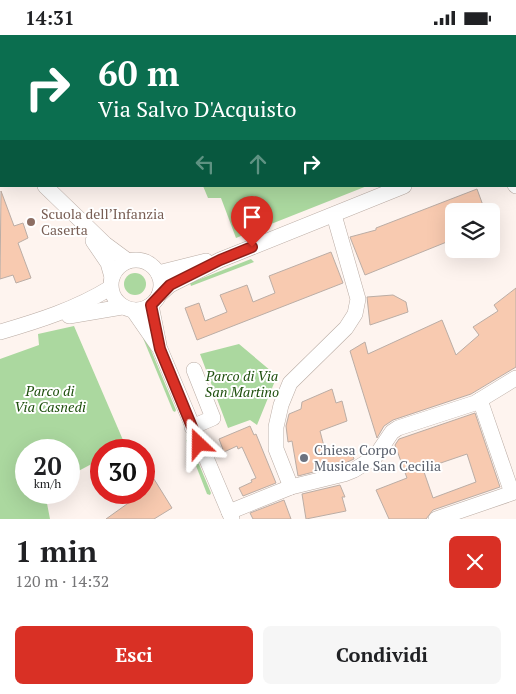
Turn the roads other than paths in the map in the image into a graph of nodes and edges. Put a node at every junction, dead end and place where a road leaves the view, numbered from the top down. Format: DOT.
graph roads {
  1 [pos="46,187"];
  2 [pos="402,187"];
  3 [pos="67,209"];
  4 [pos="334,215"];
  5 [pos="220,260"];
  6 [pos="128,261"];
  7 [pos="158,273"];
  8 [pos="111,283"];
  9 [pos="155,300"];
  10 [pos="127,309"];
  11 [pos="47,318"];
  12 [pos="0,332"];
  13 [pos="160,349"];
  14 [pos="194,370"];
  15 [pos="516,378"];
  16 [pos="480,400"];
  17 [pos="192,427"];
  18 [pos="291,487"];
  19 [pos="230,515"];
  20 [pos="436,519"];
  1 -- 3 [label="street"];
  2 -- 4 [label="street"];
  3 -- 6 [label="street"];
  3 -- 8 [label="street"];
  4 -- 5 [label="street"];
  4 -- 18 [label="street"];
  5 -- 7 [label="street"];
  5 -- 9 [label="street"];
  6 -- 7 [label="street"];
  6 -- 8 [label="street"];
  7 -- 9 [label="street"];
  8 -- 10 [label="street"];
  8 -- 11 [label="street"];
  9 -- 10 [label="street"];
  9 -- 13 [label="street"];
  10 -- 11 [label="street"];
  10 -- 13 [label="street"];
  11 -- 12 [label="street"];
  13 -- 17 [label="street"];
  14 -- 17 [label="street"];
  15 -- 16 [label="street"];
  16 -- 18 [label="street"];
  16 -- 20 [label="street"];
  17 -- 19 [label="street"];
  18 -- 19 [label="street"];
}
